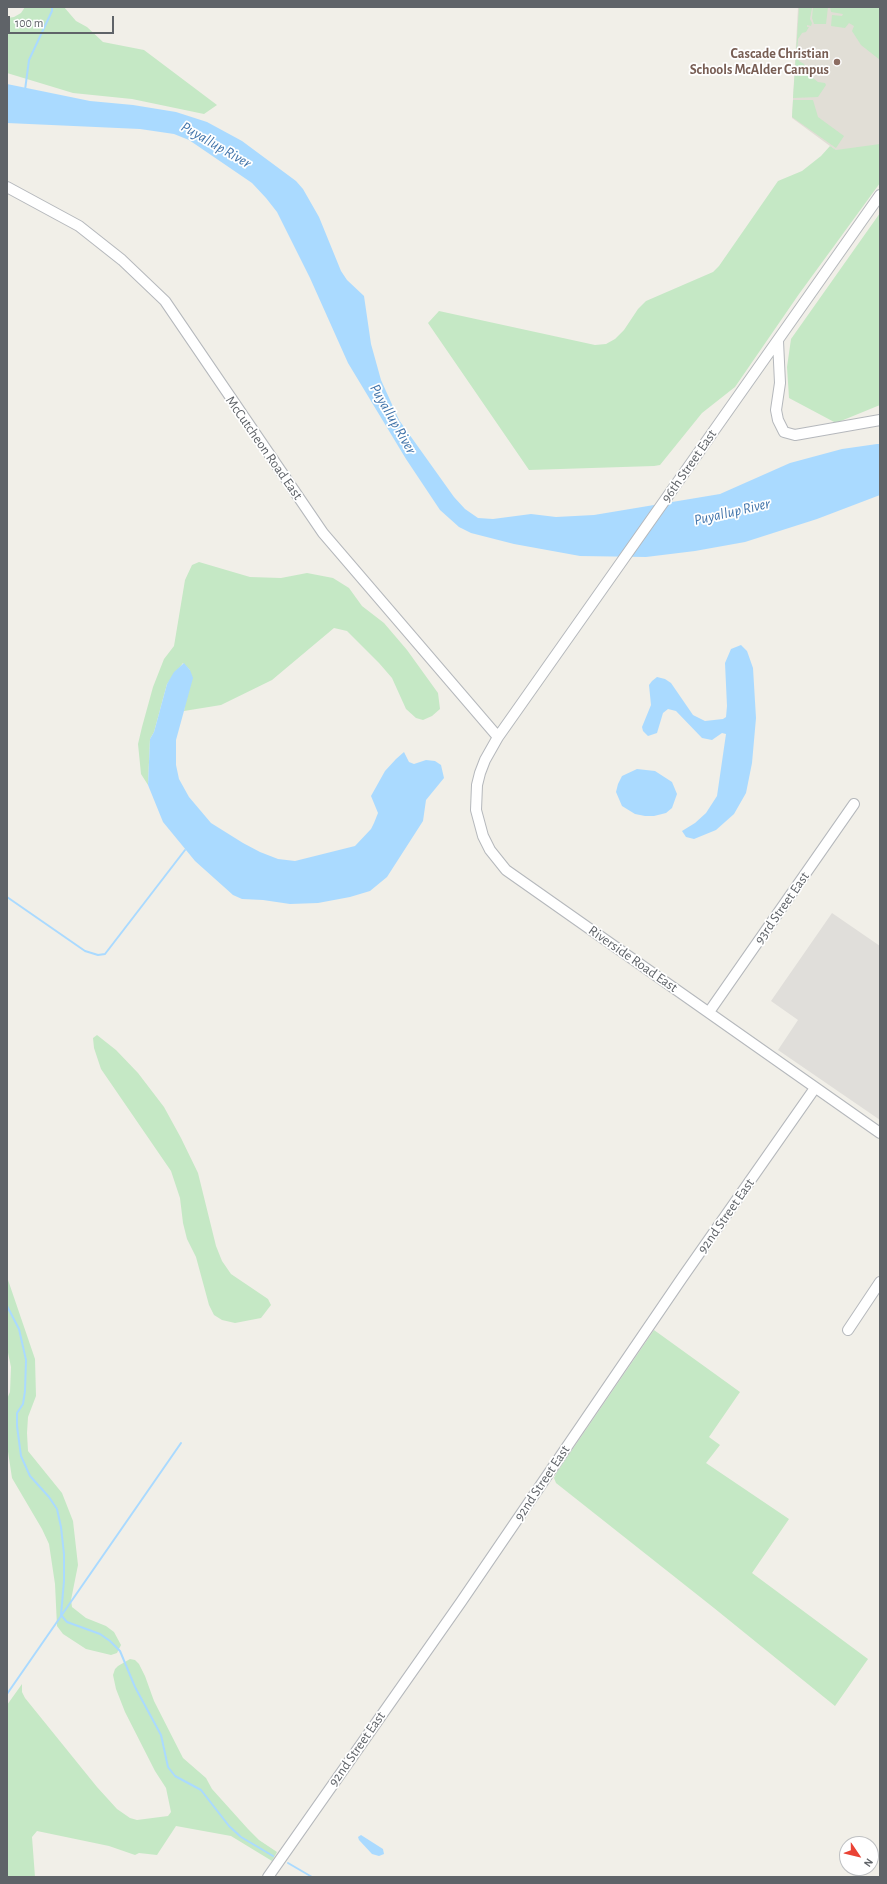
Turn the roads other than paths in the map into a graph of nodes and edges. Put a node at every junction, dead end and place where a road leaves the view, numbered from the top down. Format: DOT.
graph roads {
  1 [pos="7,188"];
  2 [pos="880,195"];
  3 [pos="778,340"];
  4 [pos="880,420"];
  5 [pos="498,737"];
  6 [pos="854,804"];
  7 [pos="709,1012"];
  8 [pos="815,1088"];
  9 [pos="880,1133"];
  10 [pos="880,1282"];
  11 [pos="848,1330"];
  12 [pos="268,1877"];
  1 -- 5 [label="street, McCutcheon Road East"];
  2 -- 3 [label="street, 96th Street East"];
  3 -- 4 [label="street"];
  3 -- 5 [label="street, 96th Street East"];
  5 -- 7 [label="street, Riverside Road East"];
  6 -- 7 [label="street, 93rd Street East"];
  7 -- 8 [label="street, Riverside Road East"];
  8 -- 9 [label="street, Riverside Road East"];
  8 -- 12 [label="street, 92nd Street East"];
  10 -- 11 [label="street"];
}
